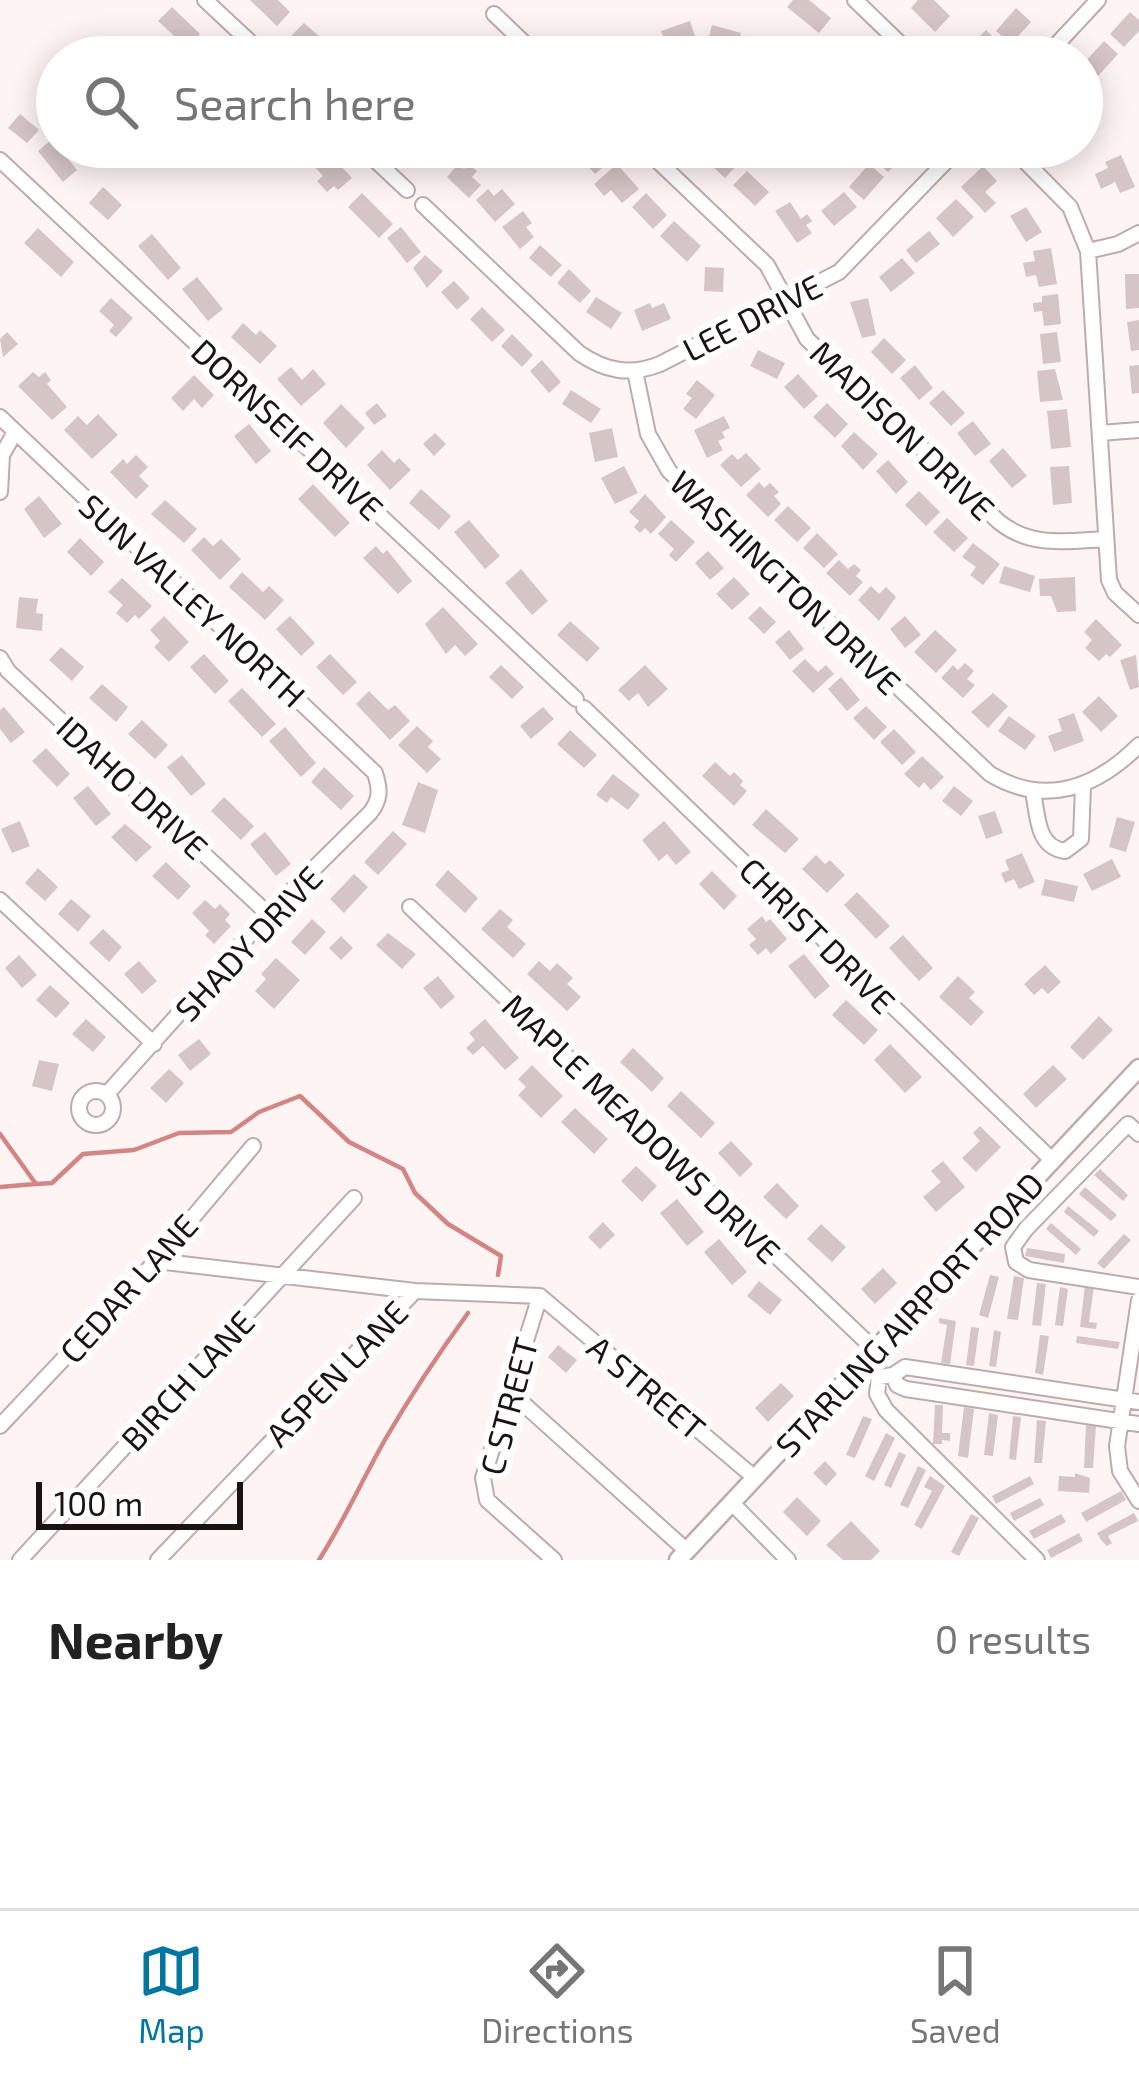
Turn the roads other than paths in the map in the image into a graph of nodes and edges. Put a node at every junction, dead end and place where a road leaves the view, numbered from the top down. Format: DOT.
graph roads {
  1 [pos="205,0"];
  2 [pos="855,0"];
  3 [pos="1098,0"];
  4 [pos="494,14"];
  5 [pos="244,36"];
  6 [pos="517,36"];
  7 [pos="892,36"];
  8 [pos="1065,36"];
  9 [pos="0,160"];
  10 [pos="383,168"];
  11 [pos="667,168"];
  12 [pos="940,168"];
  13 [pos="1032,168"];
  14 [pos="406,190"];
  15 [pos="424,205"];
  16 [pos="1139,233"];
  17 [pos="1088,251"];
  18 [pos="787,301"];
  19 [pos="635,371"];
  20 [pos="0,417"];
  21 [pos="1139,430"];
  22 [pos="15,432"];
  23 [pos="1100,433"];
  24 [pos="0,492"];
  25 [pos="1106,539"];
  26 [pos="1139,615"];
  27 [pos="0,658"];
  28 [pos="580,704"];
  29 [pos="1139,745"];
  30 [pos="1083,787"];
  31 [pos="380,788"];
  32 [pos="1034,792"];
  33 [pos="0,900"];
  34 [pos="410,907"];
  35 [pos="268,914"];
  36 [pos="154,1044"];
  37 [pos="1139,1068"];
  38 [pos="107,1094"];
  39 [pos="1139,1134"];
  40 [pos="254,1146"];
  41 [pos="1053,1161"];
  42 [pos="354,1198"];
  43 [pos="155,1261"];
  44 [pos="285,1275"];
  45 [pos="1139,1287"];
  46 [pos="415,1291"];
  47 [pos="540,1296"];
  48 [pos="1139,1300"];
  49 [pos="870,1356"];
  50 [pos="886,1376"];
  51 [pos="508,1390"];
  52 [pos="1131,1400"];
  53 [pos="1120,1421"];
  54 [pos="1139,1424"];
  55 [pos="0,1426"];
  56 [pos="755,1478"];
  57 [pos="1139,1501"];
  58 [pos="732,1503"];
  59 [pos="682,1555"];
  60 [pos="20,1560"];
  61 [pos="158,1560"];
  62 [pos="554,1560"];
  63 [pos="788,1560"];
  64 [pos="1036,1560"];
  1 -- 5 [label="street"];
  2 -- 7 [label="street"];
  3 -- 8 [label="street"];
  4 -- 6 [label="street"];
  9 -- 28 [label="street, DORNSEIF DRIVE"];
  10 -- 14 [label="street"];
  11 -- 18 [label="street, MADISON DRIVE"];
  12 -- 18 [label="street, LEE DRIVE"];
  13 -- 17 [label="street"];
  15 -- 19 [label="street"];
  16 -- 17 [label="street"];
  17 -- 23 [label="street"];
  18 -- 19 [label="street, LEE DRIVE"];
  18 -- 25 [label="street, MADISON DRIVE"];
  19 -- 32 [label="street, WASHINGTON DRIVE"];
  20 -- 22 [label="street, SUN VALLEY NORTH"];
  21 -- 23 [label="street"];
  22 -- 24 [label="street"];
  22 -- 31 [label="street, SUN VALLEY NORTH"];
  23 -- 25 [label="street"];
  25 -- 26 [label="street"];
  27 -- 35 [label="street, IDAHO DRIVE"];
  28 -- 41 [label="street, CHRIST DRIVE"];
  29 -- 30 [label="street"];
  30 -- 32 [label="street"];
  30 -- 32 [label="street"];
  31 -- 35 [label="street, SHADY DRIVE"];
  33 -- 36 [label="street"];
  34 -- 49 [label="street, MAPLE MEADOWS DRIVE"];
  35 -- 36 [label="street, SHADY DRIVE"];
  36 -- 38 [label="street, SHADY DRIVE"];
  37 -- 41 [label="street, STARLING AIRPORT ROAD"];
  39 -- 45 [label="street"];
  40 -- 43 [label="street, CEDAR LANE"];
  41 -- 49 [label="street, STARLING AIRPORT ROAD"];
  42 -- 44 [label="street, BIRCH LANE"];
  43 -- 44 [label="street"];
  43 -- 55 [label="street, CEDAR LANE"];
  44 -- 46 [label="street"];
  44 -- 60 [label="street, BIRCH LANE"];
  46 -- 47 [label="street"];
  46 -- 61 [label="street, ASPEN LANE"];
  47 -- 51 [label="street, C STREET"];
  47 -- 56 [label="street, A STREET"];
  48 -- 52 [label="street"];
  49 -- 50 [label="street, MAPLE MEADOWS DRIVE"];
  49 -- 56 [label="street, STARLING AIRPORT ROAD"];
  50 -- 52 [label="street"];
  50 -- 53 [label="street"];
  50 -- 64 [label="street"];
  51 -- 59 [label="street"];
  51 -- 62 [label="street, C STREET"];
  52 -- 53 [label="street"];
  53 -- 54 [label="street"];
  53 -- 57 [label="street"];
  56 -- 58 [label="street, STARLING AIRPORT ROAD"];
  58 -- 59 [label="street, STARLING AIRPORT ROAD"];
  58 -- 63 [label="street"];
}
